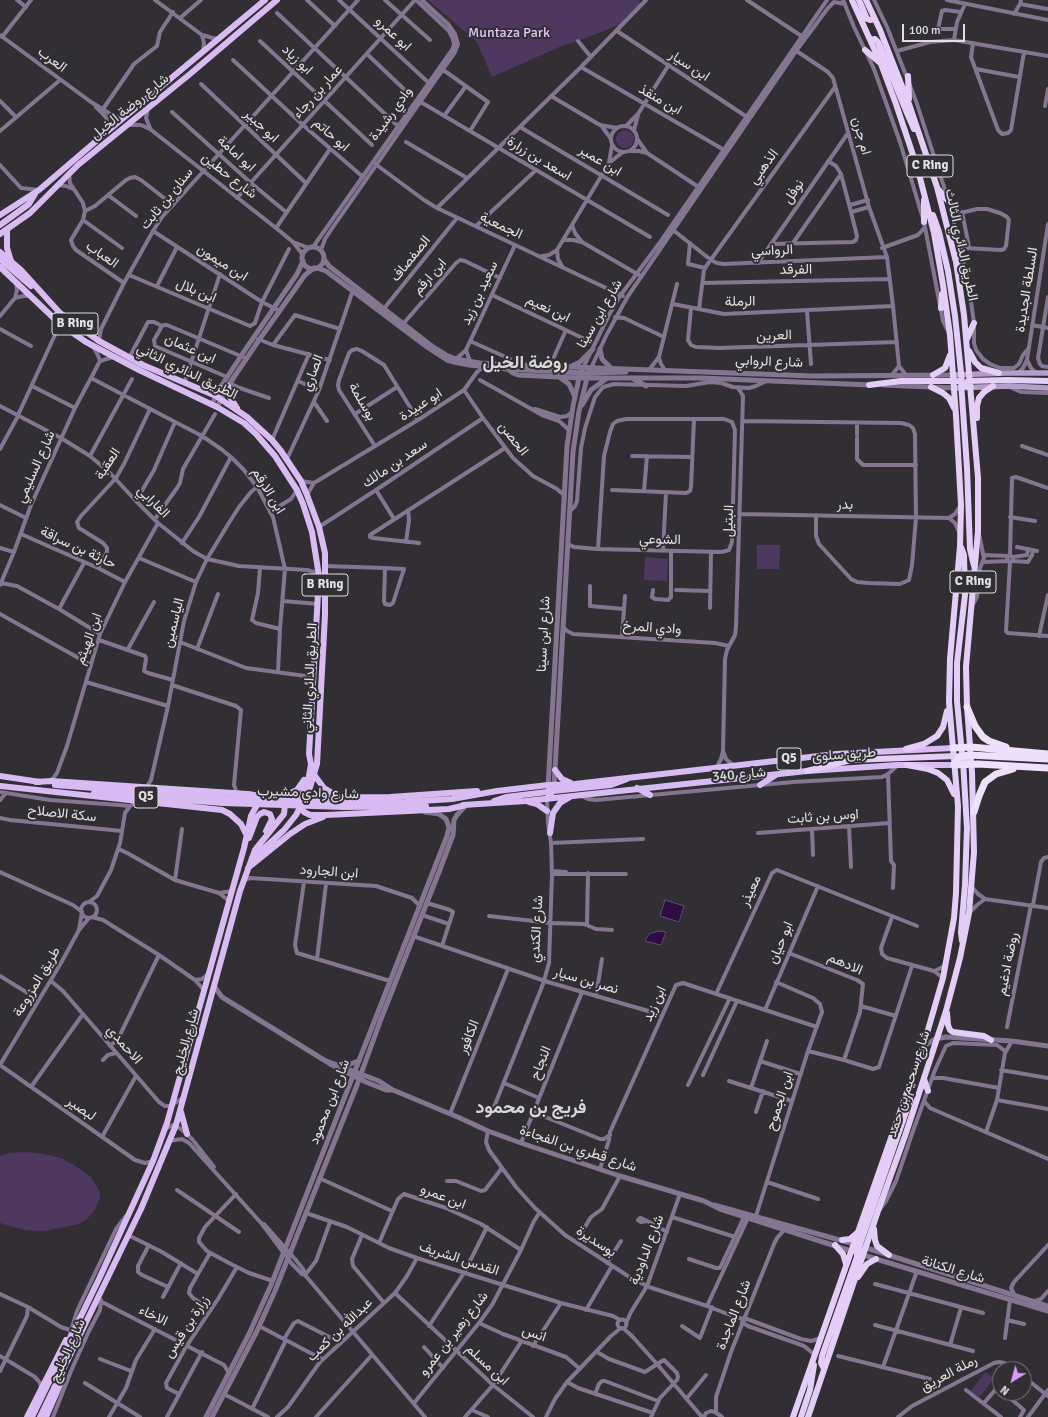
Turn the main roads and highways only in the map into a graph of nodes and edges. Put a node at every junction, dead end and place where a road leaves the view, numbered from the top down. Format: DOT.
graph roads {
  1 [pos="265,0"];
  2 [pos="277,0"];
  3 [pos="852,0"];
  4 [pos="859,0"];
  5 [pos="866,0"];
  6 [pos="875,19"];
  7 [pos="870,40"];
  8 [pos="865,50"];
  9 [pos="881,64"];
  10 [pos="908,76"];
  11 [pos="909,104"];
  12 [pos="923,144"];
  13 [pos="937,187"];
  14 [pos="37,192"];
  15 [pos="925,195"];
  16 [pos="949,202"];
  17 [pos="0,215"];
  18 [pos="924,224"];
  19 [pos="0,225"];
  20 [pos="7,230"];
  21 [pos="0,234"];
  22 [pos="960,251"];
  23 [pos="0,252"];
  24 [pos="0,259"];
  25 [pos="12,263"];
  26 [pos="0,267"];
  27 [pos="958,276"];
  28 [pos="943,285"];
  29 [pos="39,291"];
  30 [pos="941,308"];
  31 [pos="974,323"];
  32 [pos="966,342"];
  33 [pos="952,349"];
  34 [pos="999,373"];
  35 [pos="1048,373"];
  36 [pos="933,375"];
  37 [pos="1048,380"];
  38 [pos="959,381"];
  39 [pos="970,381"];
  40 [pos="229,385"];
  41 [pos="869,385"];
  42 [pos="993,386"];
  43 [pos="931,387"];
  44 [pos="220,388"];
  45 [pos="1048,388"];
  46 [pos="204,391"];
  47 [pos="239,411"];
  48 [pos="956,416"];
  49 [pos="974,431"];
  50 [pos="960,546"];
  51 [pos="974,568"];
  52 [pos="949,702"];
  53 [pos="967,707"];
  54 [pos="953,748"];
  55 [pos="906,749"];
  56 [pos="971,751"];
  57 [pos="1018,751"];
  58 [pos="309,754"];
  59 [pos="962,754"];
  60 [pos="1048,754"];
  61 [pos="954,756"];
  62 [pos="1048,759"];
  63 [pos="964,764"];
  64 [pos="972,764"];
  65 [pos="907,765"];
  66 [pos="954,765"];
  67 [pos="1024,767"];
  68 [pos="1048,768"];
  69 [pos="555,770"];
  70 [pos="807,771"];
  71 [pos="778,774"];
  72 [pos="0,776"];
  73 [pos="315,776"];
  74 [pos="632,776"];
  75 [pos="36,782"];
  76 [pos="575,784"];
  77 [pos="551,785"];
  78 [pos="760,785"];
  79 [pos="0,786"];
  80 [pos="637,788"];
  81 [pos="307,790"];
  82 [pos="69,794"];
  83 [pos="550,795"];
  84 [pos="650,795"];
  85 [pos="572,796"];
  86 [pos="267,797"];
  87 [pos="304,797"];
  88 [pos="278,798"];
  89 [pos="223,800"];
  90 [pos="526,801"];
  91 [pos="343,803"];
  92 [pos="487,804"];
  93 [pos="466,805"];
  94 [pos="958,806"];
  95 [pos="301,808"];
  96 [pos="547,811"];
  97 [pos="974,812"];
  98 [pos="326,815"];
  99 [pos="550,833"];
  100 [pos="246,836"];
  101 [pos="259,845"];
  102 [pos="244,848"];
  103 [pos="252,858"];
  104 [pos="248,868"];
  105 [pos="963,947"];
  106 [pos="946,1011"];
  107 [pos="991,1040"];
  108 [pos="924,1078"];
  109 [pos="908,1091"];
  110 [pos="928,1091"];
  111 [pos="180,1110"];
  112 [pos="187,1134"];
  113 [pos="874,1225"];
  114 [pos="858,1232"];
  115 [pos="842,1240"];
  116 [pos="857,1245"];
  117 [pos="835,1246"];
  118 [pos="858,1253"];
  119 [pos="889,1255"];
  120 [pos="876,1259"];
  121 [pos="846,1268"];
  122 [pos="854,1280"];
  123 [pos="72,1330"];
  124 [pos="815,1357"];
  125 [pos="66,1364"];
  126 [pos="824,1369"];
  127 [pos="793,1416"];
  128 [pos="27,1417"];
  129 [pos="32,1417"];
  130 [pos="40,1417"];
  131 [pos="46,1417"];
  132 [pos="801,1417"];
  133 [pos="808,1417"];
  1 -- 14 [label="main road, شارع روضة الخيل"];
  2 -- 20 [label="main road, شارع روضة الخيل"];
  3 -- 7 [label="highway, الطريق الدائري الثالث / C Ring"];
  4 -- 6 [label="highway"];
  5 -- 6 [label="highway, الطريق الدائري الثالث / C Ring"];
  6 -- 11 [label="highway, الطريق الدائري الثالث / C Ring"];
  7 -- 9 [label="highway, الطريق الدائري الثالث / C Ring"];
  7 -- 12 [label="highway"];
  8 -- 9 [label="highway"];
  9 -- 15 [label="highway, الطريق الدائري الثالث / C Ring"];
  10 -- 11 [label="highway"];
  11 -- 12 [label="highway, الطريق الدائري الثالث / C Ring"];
  12 -- 13 [label="highway, الطريق الدائري الثالث / C Ring"];
  13 -- 16 [label="highway"];
  13 -- 27 [label="highway, الطريق الدائري الثالث / C Ring"];
  14 -- 17 [label="main road, شارع روضة الخيل"];
  14 -- 19 [label="main road"];
  15 -- 18 [label="highway"];
  15 -- 28 [label="highway, الطريق الدائري الثالث / C Ring"];
  15 -- 38 [label="highway"];
  20 -- 21 [label="main road, شارع روضة الخيل"];
  20 -- 25 [label="main road"];
  22 -- 27 [label="highway"];
  23 -- 25 [label="main road, الطريق الدائري الثاني / B Ring"];
  24 -- 29 [label="main road"];
  25 -- 29 [label="main road, الطريق الدائري الثاني / B Ring"];
  26 -- 58 [label="main road, الطريق الدائري الثاني / B Ring"];
  27 -- 32 [label="highway, الطريق الدائري الثالث / C Ring"];
  28 -- 30 [label="highway"];
  28 -- 33 [label="highway, الطريق الدائري الثالث / C Ring"];
  29 -- 46 [label="main road, الطريق الدائري الثاني / B Ring"];
  31 -- 32 [label="highway"];
  32 -- 34 [label="highway"];
  32 -- 39 [label="highway, الطريق الدائري الثالث / C Ring"];
  33 -- 36 [label="highway"];
  33 -- 38 [label="highway, الطريق الدائري الثالث / C Ring"];
  34 -- 35 [label="main road"];
  34 -- 39 [label="main road"];
  37 -- 39 [label="highway"];
  38 -- 39 [label="highway"];
  38 -- 41 [label="highway"];
  38 -- 48 [label="highway, الطريق الدائري الثالث / C Ring"];
  38 -- 51 [label="highway"];
  39 -- 42 [label="main road"];
  39 -- 49 [label="highway, الطريق الدائري الثالث / C Ring"];
  40 -- 47 [label="main road"];
  42 -- 45 [label="main road"];
  42 -- 49 [label="highway"];
  43 -- 48 [label="highway"];
  44 -- 46 [label="main road"];
  46 -- 47 [label="main road, الطريق الدائري الثاني / B Ring"];
  47 -- 73 [label="main road, الطريق الدائري الثاني / B Ring"];
  48 -- 50 [label="highway, الطريق الدائري الثالث / C Ring"];
  49 -- 51 [label="highway, الطريق الدائري الثالث / C Ring"];
  50 -- 52 [label="highway, الطريق الدائري الثالث / C Ring"];
  50 -- 59 [label="highway"];
  51 -- 53 [label="highway, الطريق الدائري الثالث / C Ring"];
  52 -- 54 [label="highway, الطريق الدائري الثالث / C Ring"];
  52 -- 55 [label="highway"];
  53 -- 56 [label="highway, الطريق الدائري الثالث / C Ring"];
  53 -- 57 [label="highway"];
  54 -- 55 [label="main road, طريق سلوى / Q5"];
  54 -- 59 [label="highway, طريق سلوى / Q5"];
  54 -- 61 [label="highway, الطريق الدائري الثالث / C Ring"];
  55 -- 74 [label="main road, طريق سلوى / Q5"];
  56 -- 57 [label="highway"];
  56 -- 59 [label="highway, طريق سلوى"];
  56 -- 62 [label="highway"];
  56 -- 64 [label="highway, شارع سحيم بن حمد / C Ring"];
  57 -- 60 [label="highway"];
  58 -- 81 [label="main road, الطريق الدائري الثاني / B Ring"];
  58 -- 88 [label="main road"];
  59 -- 61 [label="highway"];
  59 -- 63 [label="highway"];
  59 -- 64 [label="highway"];
  59 -- 66 [label="highway"];
  61 -- 66 [label="highway, الطريق الدائري الثالث / C Ring"];
  61 -- 70 [label="highway"];
  63 -- 64 [label="highway, طريق سلوى / Q5"];
  63 -- 66 [label="highway, طريق سلوى / Q5"];
  63 -- 105 [label="highway"];
  64 -- 67 [label="highway, طريق سلوى / Q5"];
  64 -- 97 [label="highway, شارع سحيم بن حمد"];
  65 -- 66 [label="main road, طريق سلوى / Q5"];
  65 -- 70 [label="main road, طريق سلوى / Q5"];
  65 -- 94 [label="highway"];
  66 -- 94 [label="highway, شارع سحيم بن حمد"];
  67 -- 68 [label="highway, طريق سلوى / Q5"];
  67 -- 97 [label="highway"];
  69 -- 76 [label="main road"];
  70 -- 71 [label="main road, طريق سلوى / Q5"];
  71 -- 78 [label="main road"];
  71 -- 80 [label="main road, طريق سلوى / Q5"];
  72 -- 75 [label="main road, شارع وادي مشيرب / Q5"];
  73 -- 81 [label="main road, الطريق الدائري الثاني / B Ring"];
  73 -- 91 [label="main road"];
  74 -- 76 [label="main road, طريق سلوى / Q5"];
  74 -- 83 [label="main road"];
  75 -- 86 [label="main road, شارع وادي مشيرب"];
  75 -- 89 [label="main road, شارع وادي مشيرب / Q5"];
  76 -- 77 [label="main road, طريق سلوى / Q5"];
  77 -- 83 [label="main road"];
  77 -- 91 [label="main road, شارع وادي مشيرب / Q5"];
  79 -- 82 [label="main road, شارع وادي مشيرب / Q5"];
  80 -- 84 [label="main road"];
  80 -- 85 [label="main road, طريق سلوى / Q5"];
  81 -- 87 [label="main road, الطريق الدائري الثاني / B Ring"];
  82 -- 89 [label="main road, شارع وادي مشيرب / Q5"];
  82 -- 100 [label="main road, شارع وادي مشيرب"];
  83 -- 85 [label="main road, طريق سلوى / Q5"];
  83 -- 90 [label="main road, شارع وادي مشيرب / Q5"];
  83 -- 92 [label="main road"];
  85 -- 99 [label="main road"];
  86 -- 88 [label="main road, شارع وادي مشيرب"];
  86 -- 100 [label="main road, شارع الخليج"];
  87 -- 88 [label="main road, شارع وادي مشيرب"];
  87 -- 91 [label="main road, شارع وادي مشيرب"];
  87 -- 95 [label="main road, الطريق الدائري الثاني / B Ring"];
  88 -- 101 [label="main road, شارع الخليج"];
  89 -- 91 [label="main road, شارع وادي مشيرب / Q5, bridge"];
  90 -- 92 [label="main road, شارع وادي مشيرب / Q5"];
  90 -- 96 [label="main road"];
  91 -- 93 [label="main road, شارع وادي مشيرب / Q5"];
  92 -- 93 [label="main road, شارع وادي مشيرب / Q5"];
  93 -- 98 [label="main road"];
  94 -- 109 [label="highway, شارع سحيم بن حمد"];
  95 -- 98 [label="main road"];
  95 -- 103 [label="main road, الطريق الدائري الثاني / B Ring"];
  97 -- 105 [label="highway, شارع سحيم بن حمد"];
  98 -- 104 [label="main road"];
  100 -- 102 [label="main road, شارع الخليج"];
  101 -- 102 [label="main road"];
  101 -- 103 [label="main road, شارع الخليج"];
  102 -- 123 [label="main road, شارع الخليج"];
  103 -- 104 [label="main road, شارع الخليج"];
  104 -- 111 [label="main road, شارع الخليج"];
  105 -- 106 [label="highway, شارع سحيم بن حمد"];
  106 -- 107 [label="highway"];
  106 -- 108 [label="highway, شارع سحيم بن حمد"];
  108 -- 110 [label="highway"];
  108 -- 113 [label="highway, شارع سحيم بن حمد"];
  109 -- 114 [label="highway, شارع سحيم بن حمد"];
  109 -- 116 [label="highway"];
  111 -- 112 [label="main road"];
  111 -- 125 [label="main road, شارع الخليج"];
  113 -- 118 [label="highway, شارع سحيم بن حمد"];
  113 -- 119 [label="highway"];
  114 -- 115 [label="highway"];
  114 -- 116 [label="highway, شارع سحيم بن حمد"];
  116 -- 118 [label="highway, شارع سحيم بن حمد"];
  116 -- 118 [label="highway"];
  117 -- 121 [label="highway"];
  118 -- 121 [label="highway, شارع سحيم بن حمد"];
  118 -- 122 [label="highway, شارع سحيم بن حمد"];
  118 -- 126 [label="highway"];
  120 -- 122 [label="highway"];
  121 -- 124 [label="highway, شارع سحيم بن حمد"];
  122 -- 126 [label="highway, شارع سحيم بن حمد"];
  123 -- 128 [label="main road, شارع الخليج"];
  123 -- 129 [label="main road, شارع الخليج"];
  124 -- 127 [label="highway, شارع سحيم بن حمد"];
  124 -- 132 [label="highway"];
  125 -- 130 [label="main road, شارع الخليج"];
  125 -- 131 [label="main road, شارع الخليج"];
  126 -- 133 [label="highway, شارع سحيم بن حمد"];
}
